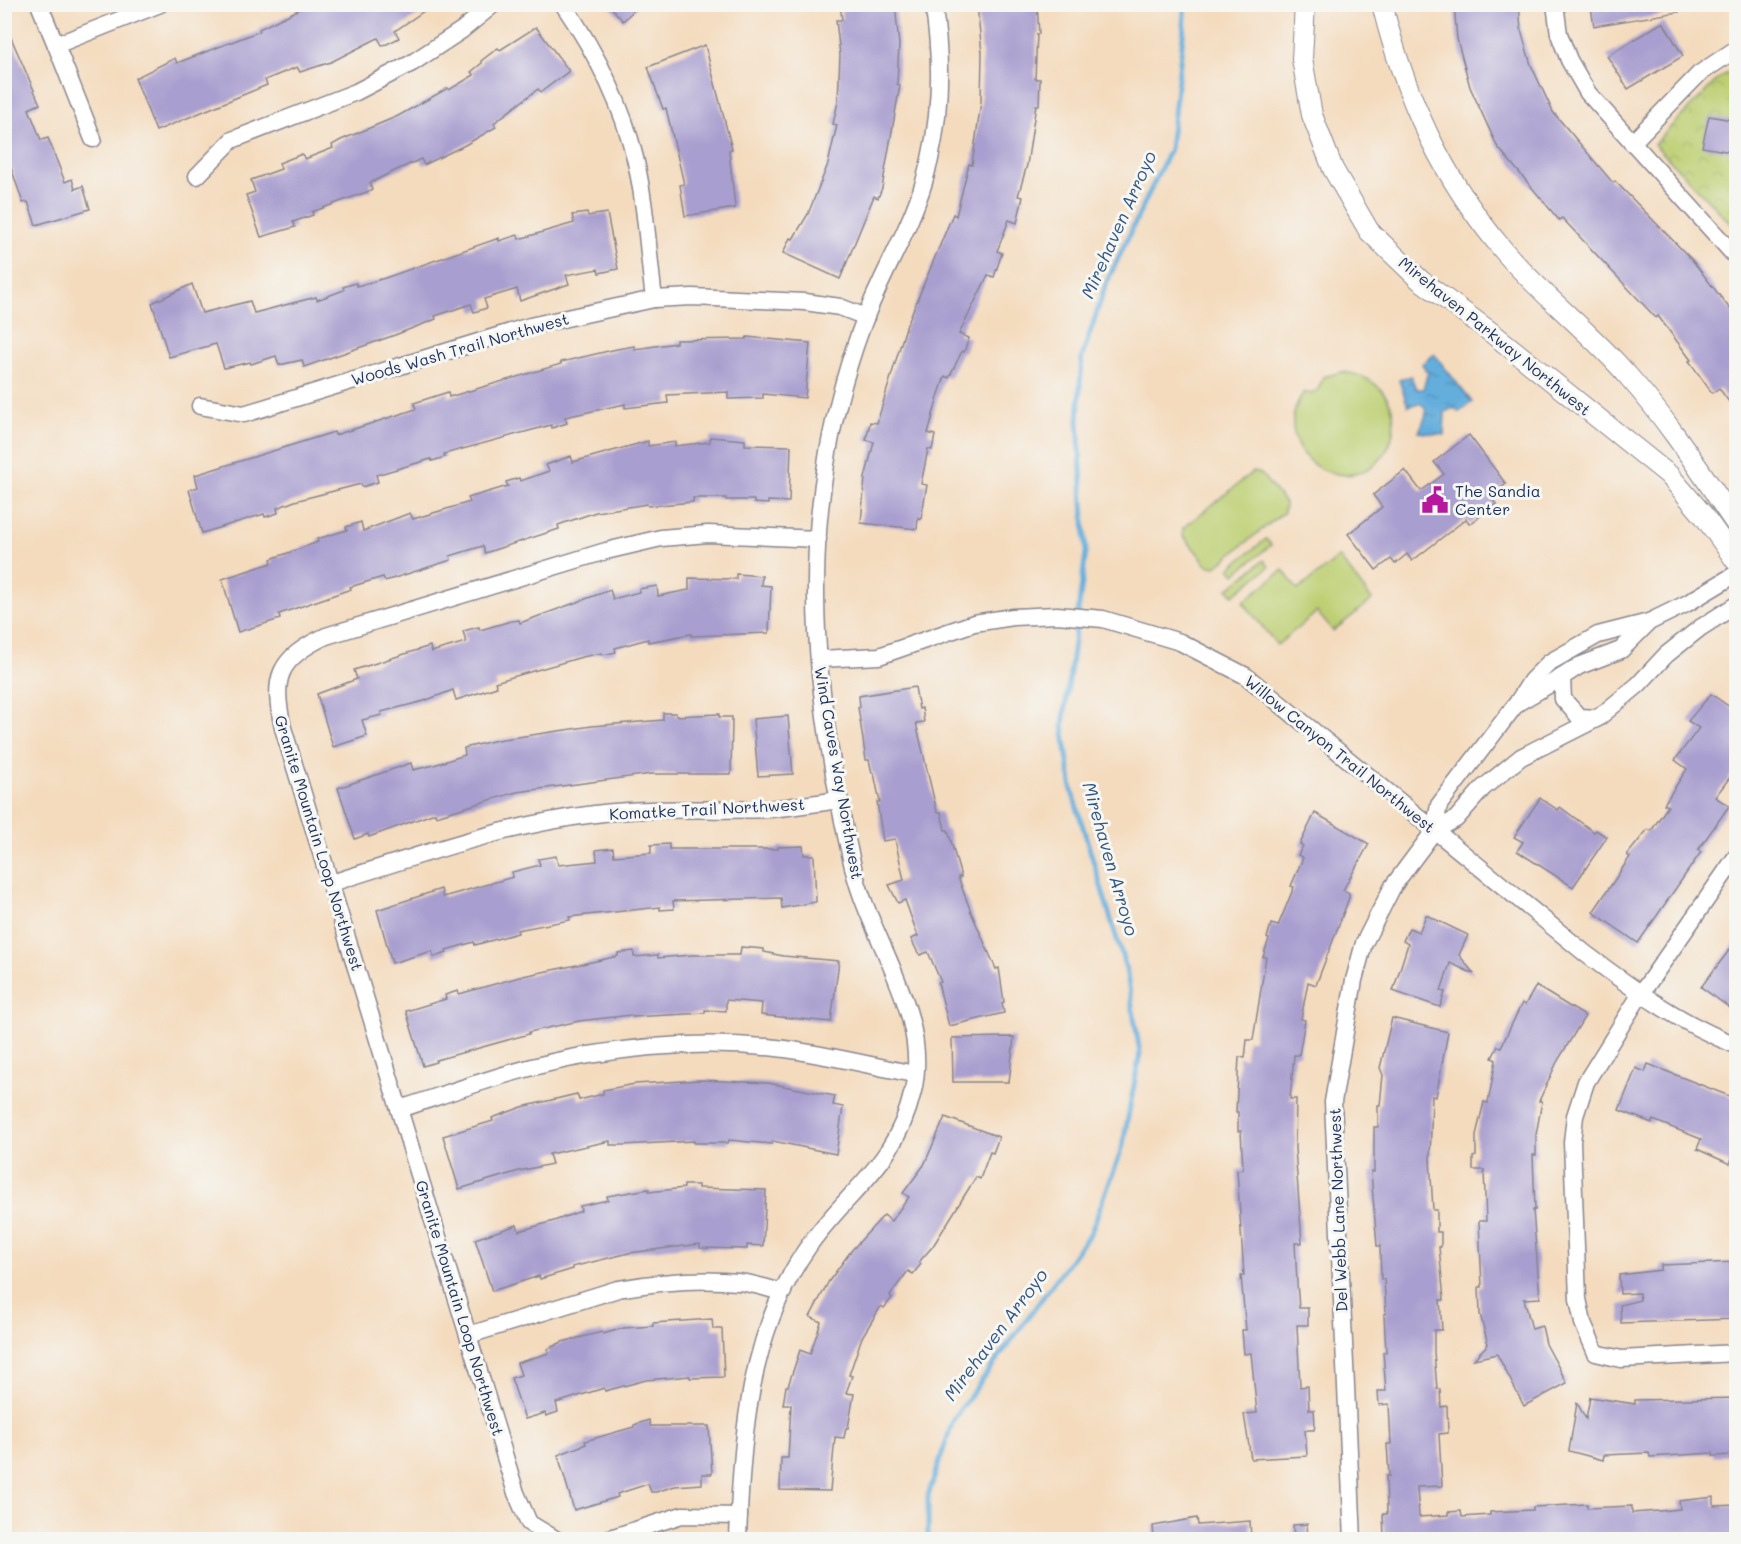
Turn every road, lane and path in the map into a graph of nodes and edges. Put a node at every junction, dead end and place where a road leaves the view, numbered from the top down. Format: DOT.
graph roads {
  1 [pos="39,4"];
  2 [pos="160,4"];
  3 [pos="494,4"];
  4 [pos="563,4"];
  5 [pos="933,4"];
  6 [pos="1305,4"];
  7 [pos="1382,4"];
  8 [pos="1555,4"];
  9 [pos="56,45"];
  10 [pos="1737,49"];
  11 [pos="93,139"];
  12 [pos="1632,143"];
  13 [pos="197,176"];
  14 [pos="1737,257"];
  15 [pos="654,299"];
  16 [pos="866,317"];
  17 [pos="200,406"];
  18 [pos="1737,524"];
  19 [pos="818,539"];
  20 [pos="1737,561"];
  21 [pos="1737,574"];
  22 [pos="1737,605"];
  23 [pos="1649,622"];
  24 [pos="820,659"];
  25 [pos="1562,677"];
  26 [pos="1517,704"];
  27 [pos="1598,718"];
  28 [pos="840,800"];
  29 [pos="1434,831"];
  30 [pos="1737,857"];
  31 [pos="331,884"];
  32 [pos="1640,995"];
  33 [pos="1737,1045"];
  34 [pos="915,1074"];
  35 [pos="400,1110"];
  36 [pos="783,1292"];
  37 [pos="469,1335"];
  38 [pos="1737,1353"];
  39 [pos="739,1516"];
  40 [pos="557,1539"];
  41 [pos="604,1539"];
  42 [pos="738,1539"];
  43 [pos="1353,1539"];
  1 -- 9 [label="street"];
  2 -- 9 [label="street"];
  3 -- 13 [label="street"];
  4 -- 15 [label="street"];
  5 -- 16 [label="street, Wind Caves Way Northwest"];
  6 -- 20 [label="street, Mirehaven Parkway Northwest"];
  7 -- 18 [label="street"];
  8 -- 12 [label="street"];
  9 -- 11 [label="street"];
  10 -- 12 [label="street"];
  12 -- 14 [label="street"];
  15 -- 16 [label="street, Woods Wash Trail Northwest"];
  15 -- 17 [label="street, Woods Wash Trail Northwest"];
  16 -- 19 [label="street, Wind Caves Way Northwest"];
  19 -- 24 [label="street, Wind Caves Way Northwest"];
  19 -- 31 [label="street, Granite Mountain Loop Northwest"];
  21 -- 23 [label="street, Del Webb Lane Northwest"];
  22 -- 27 [label="street, Del Webb Lane Northwest"];
  23 -- 25 [label="street, Del Webb Lane Northwest"];
  23 -- 26 [label="street, Del Webb Lane Northwest"];
  24 -- 28 [label="street, Wind Caves Way Northwest"];
  24 -- 29 [label="street, Willow Canyon Trail Northwest"];
  25 -- 26 [label="street, Del Webb Lane Northwest"];
  25 -- 27 [label="street"];
  26 -- 29 [label="street, Del Webb Lane Northwest"];
  27 -- 29 [label="street, Del Webb Lane Northwest"];
  28 -- 31 [label="street, Komatke Trail Northwest"];
  28 -- 34 [label="street, Wind Caves Way Northwest"];
  29 -- 32 [label="street, Willow Canyon Trail Northwest"];
  29 -- 43 [label="street, Del Webb Lane Northwest"];
  30 -- 32 [label="street"];
  31 -- 35 [label="street, Granite Mountain Loop Northwest"];
  32 -- 33 [label="street, Willow Canyon Trail Northwest"];
  32 -- 38 [label="street"];
  34 -- 35 [label="street"];
  34 -- 36 [label="street, Wind Caves Way Northwest"];
  35 -- 37 [label="street, Granite Mountain Loop Northwest"];
  36 -- 37 [label="street"];
  36 -- 39 [label="street, Wind Caves Way Northwest"];
  37 -- 40 [label="street, Granite Mountain Loop Northwest"];
  39 -- 41 [label="street"];
  39 -- 42 [label="street, Wind Caves Way Northwest"];
}
